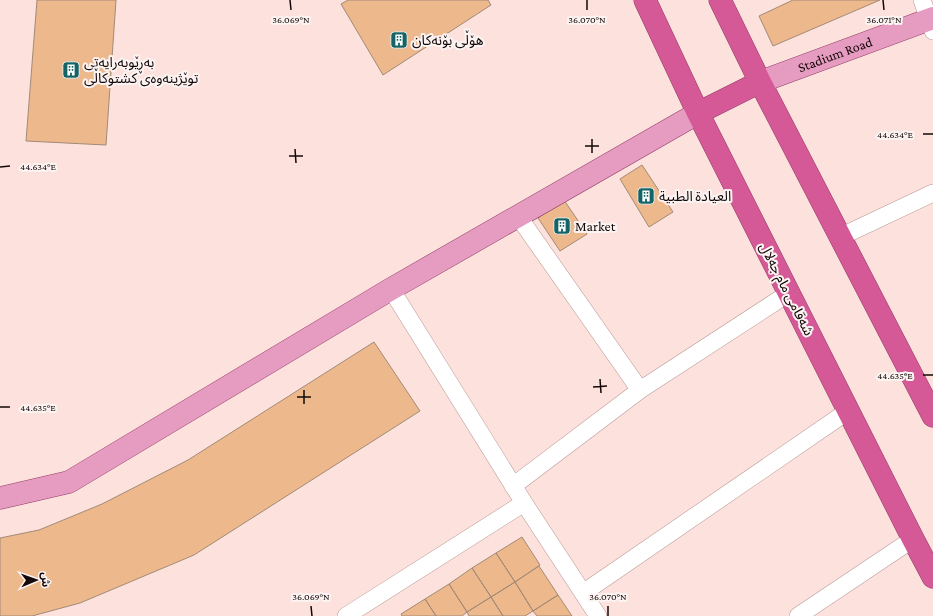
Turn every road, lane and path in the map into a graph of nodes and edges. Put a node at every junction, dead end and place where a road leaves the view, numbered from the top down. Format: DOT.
graph roads {
  1 [pos="645,0"];
  2 [pos="720,0"];
  3 [pos="929,17"];
  4 [pos="760,82"];
  5 [pos="698,113"];
  6 [pos="933,193"];
  7 [pos="518,216"];
  8 [pos="840,237"];
  9 [pos="391,289"];
  10 [pos="789,293"];
  11 [pos="640,390"];
  12 [pos="928,393"];
  13 [pos="848,411"];
  14 [pos="933,416"];
  15 [pos="513,486"];
  16 [pos="0,498"];
  17 [pos="524,503"];
  18 [pos="913,539"];
  19 [pos="933,577"];
  20 [pos="583,593"];
  21 [pos="346,616"];
  22 [pos="598,616"];
  23 [pos="798,616"];
  1 -- 5 [label="highway, شەقامی مام جەلال"];
  2 -- 4 [label="highway"];
  3 -- 4 [label="main road, Stadium Road"];
  4 -- 5 [label="highway"];
  4 -- 8 [label="highway"];
  5 -- 7 [label="main road"];
  5 -- 10 [label="highway, شەقامی مام جەلال"];
  6 -- 8 [label="street"];
  7 -- 9 [label="main road"];
  7 -- 11 [label="street"];
  8 -- 12 [label="highway"];
  9 -- 15 [label="street"];
  9 -- 16 [label="main road"];
  10 -- 11 [label="street"];
  10 -- 13 [label="highway, شەقامی مام جەلال"];
  11 -- 15 [label="street"];
  12 -- 14 [label="highway"];
  13 -- 18 [label="highway, شەقامی مام جەلال"];
  13 -- 20 [label="street"];
  15 -- 17 [label="street"];
  17 -- 20 [label="street"];
  17 -- 21 [label="street"];
  18 -- 19 [label="highway, شەقامی مام جەلال"];
  18 -- 23 [label="street"];
  20 -- 22 [label="street"];
}
